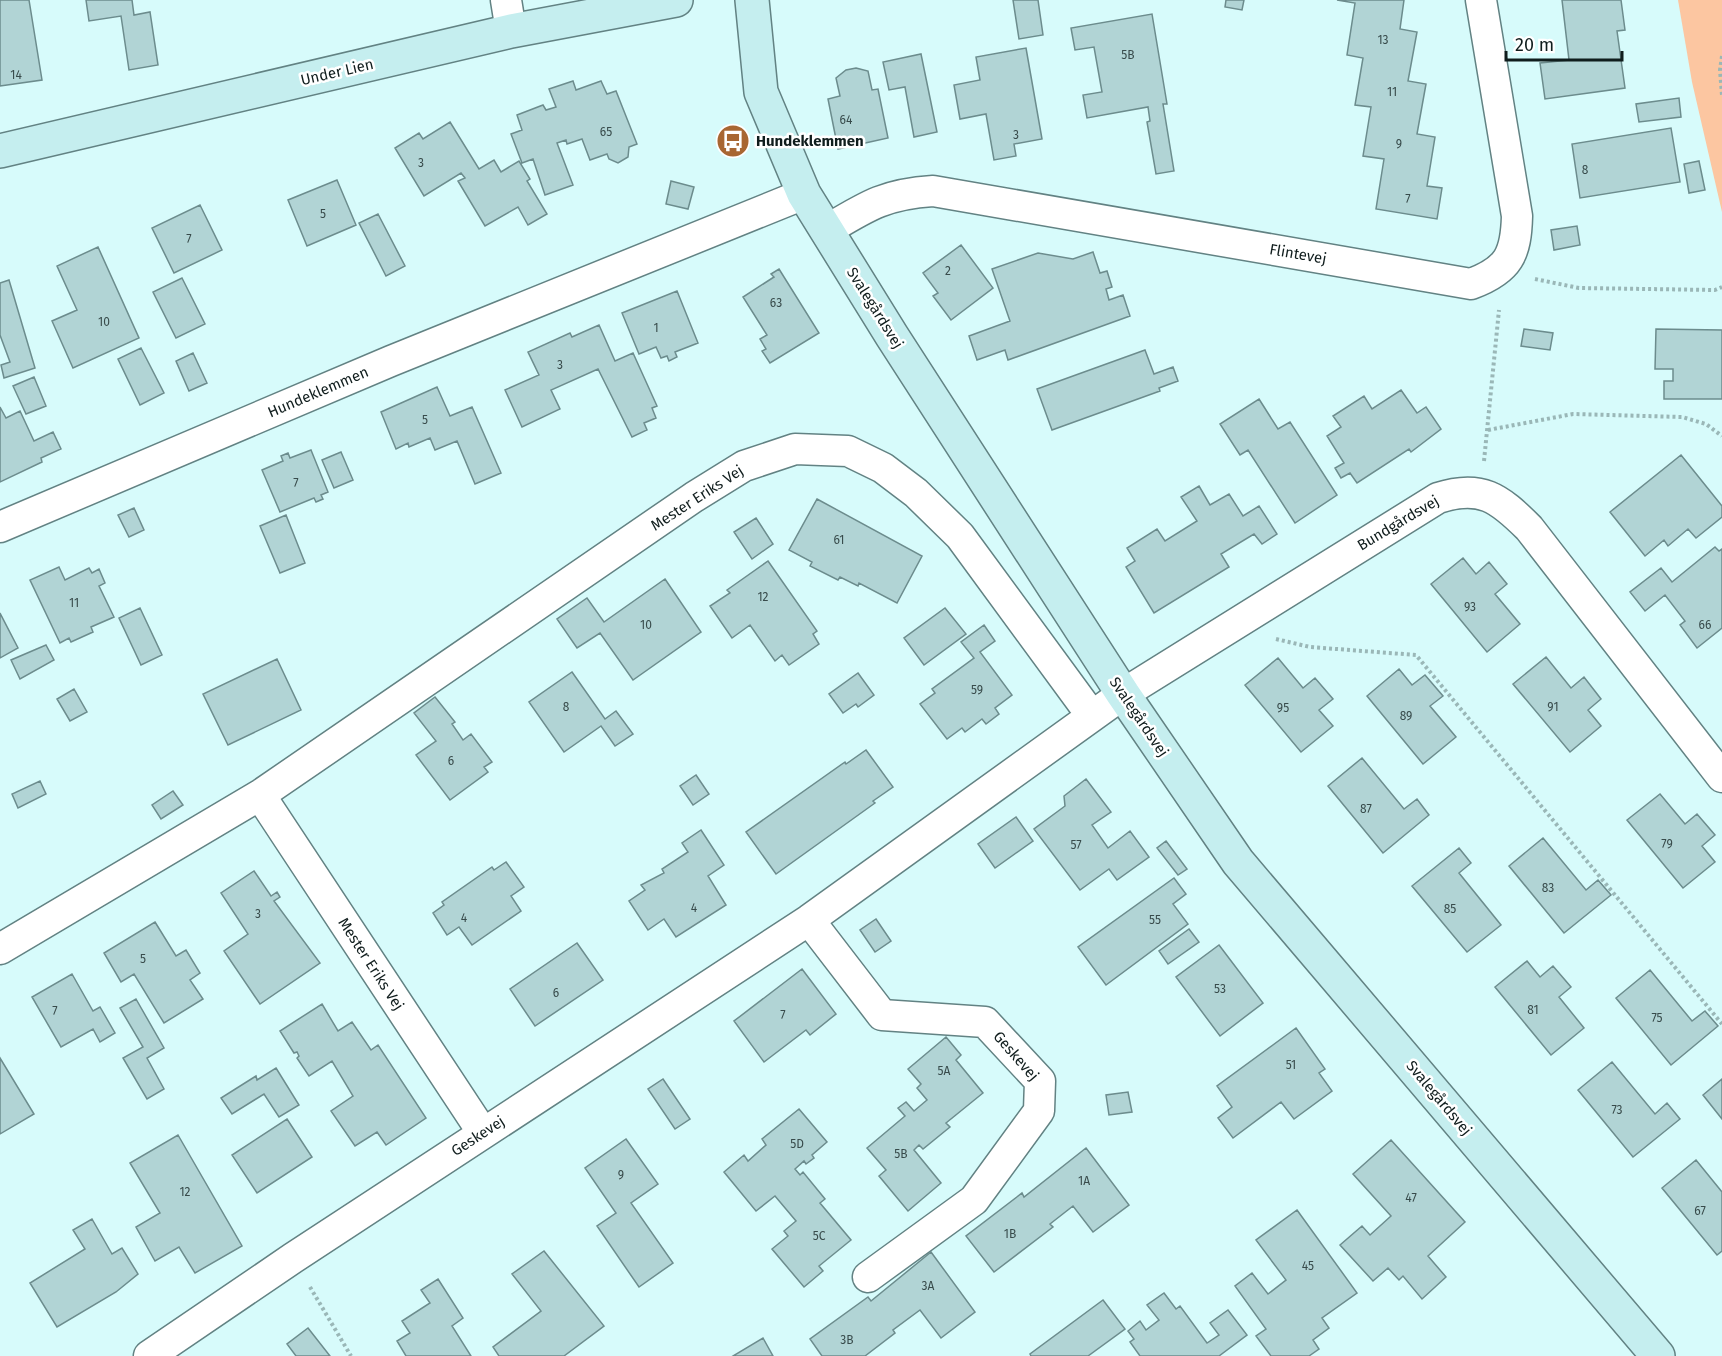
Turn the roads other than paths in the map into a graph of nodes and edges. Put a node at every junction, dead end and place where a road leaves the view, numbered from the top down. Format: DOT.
graph roads {
  1 [pos="676,0"];
  2 [pos="752,0"];
  3 [pos="1481,0"];
  4 [pos="508,15"];
  5 [pos="0,151"];
  6 [pos="804,194"];
  7 [pos="827,230"];
  8 [pos="0,526"];
  9 [pos="1123,694"];
  10 [pos="1092,716"];
  11 [pos="1722,777"];
  12 [pos="260,795"];
  13 [pos="809,920"];
  14 [pos="0,949"];
  15 [pos="483,1132"];
  16 [pos="868,1276"];
  17 [pos="149,1356"];
  18 [pos="1658,1356"];
  1 -- 4 [label="street, Under Lien"];
  2 -- 6 [label="street, Svalegårdsvej"];
  3 -- 7 [label="street, Flintevej"];
  4 -- 5 [label="street, Under Lien"];
  6 -- 7 [label="street, Svalegårdsvej"];
  6 -- 8 [label="street, Hundeklemmen"];
  7 -- 9 [label="street, Svalegårdsvej"];
  9 -- 10 [label="street, Geskevej"];
  9 -- 11 [label="street, Bundgårdsvej"];
  9 -- 18 [label="street, Svalegårdsvej"];
  10 -- 12 [label="street, Mester Eriks Vej"];
  10 -- 13 [label="street, Geskevej"];
  12 -- 14 [label="street, Mester Eriks Vej"];
  12 -- 15 [label="street, Mester Eriks Vej"];
  13 -- 15 [label="street, Geskevej"];
  13 -- 16 [label="street, Geskevej"];
  15 -- 17 [label="street, Geskevej"];
}
